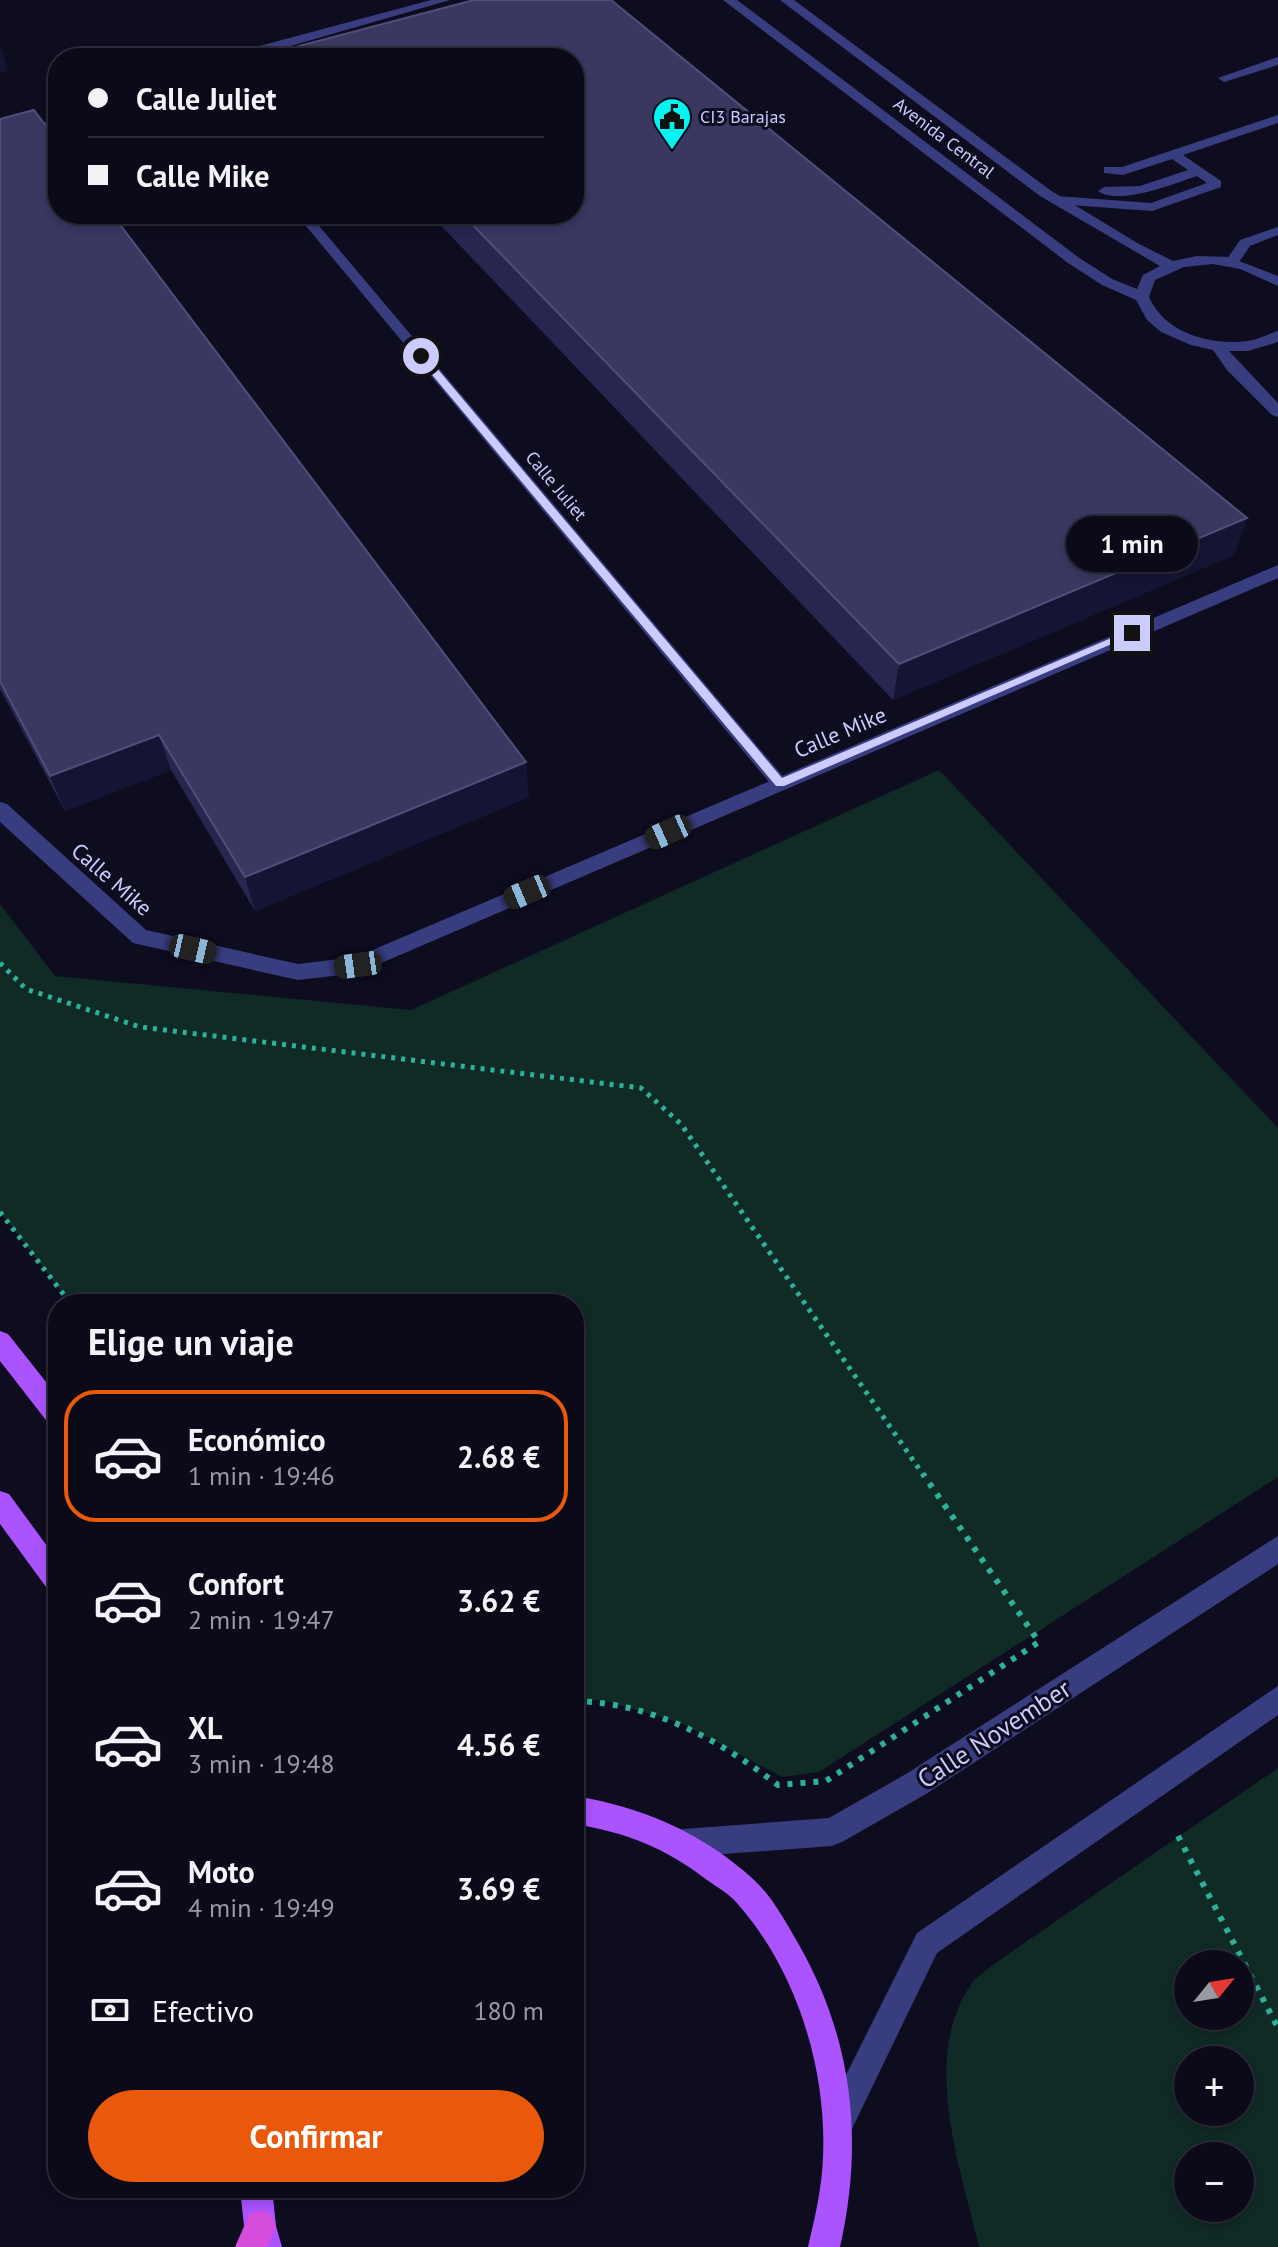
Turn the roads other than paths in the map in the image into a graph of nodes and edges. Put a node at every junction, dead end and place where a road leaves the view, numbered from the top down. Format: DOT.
graph roads {
  1 [pos="444,0"];
  2 [pos="729,0"];
  3 [pos="786,0"];
  4 [pos="263,48"];
  5 [pos="1278,61"];
  6 [pos="1224,78"];
  7 [pos="1278,119"];
  8 [pos="48,126"];
  9 [pos="0,139"];
  10 [pos="1173,154"];
  11 [pos="1108,170"];
  12 [pos="1198,171"];
  13 [pos="1051,196"];
  14 [pos="310,224"];
  15 [pos="1278,231"];
  16 [pos="1232,262"];
  17 [pos="1170,265"];
  18 [pos="1278,282"];
  19 [pos="1142,297"];
  20 [pos="1278,336"];
  21 [pos="1217,345"];
  22 [pos="1278,412"];
  23 [pos="1278,571"];
  24 [pos="780,784"];
  25 [pos="0,809"];
  26 [pos="0,1342"];
  27 [pos="48,1403"];
  28 [pos="0,1503"];
  29 [pos="1278,1549"];
  30 [pos="48,1568"];
  31 [pos="1278,1699"];
  32 [pos="584,1811"];
  33 [pos="683,1843"];
  34 [pos="838,2124"];
  35 [pos="257,2198"];
  36 [pos="259,2240"];
  37 [pos="824,2247"];
  1 -- 4 [label="lane"];
  2 -- 19 [label="street, Avenida Central"];
  3 -- 13 [label="street, Avenida Central"];
  5 -- 6 [label="lane"];
  7 -- 10 [label="lane"];
  8 -- 9 [label="lane"];
  10 -- 11 [label="lane"];
  10 -- 12 [label="lane"];
  12 -- 13 [label="lane"];
  12 -- 13 [label="lane"];
  13 -- 17 [label="street, Avenida Central"];
  14 -- 24 [label="lane, Calle Juliet"];
  15 -- 16 [label="lane"];
  16 -- 17 [label="street"];
  16 -- 18 [label="street"];
  17 -- 19 [label="street"];
  19 -- 21 [label="street"];
  20 -- 21 [label="street"];
  21 -- 22 [label="street"];
  23 -- 24 [label="street, Calle Mike"];
  24 -- 25 [label="street, Calle Mike"];
  26 -- 27 [label="main road"];
  28 -- 30 [label="main road"];
  29 -- 33 [label="street, Calle November"];
  31 -- 34 [label="street"];
  32 -- 33 [label="main road"];
  33 -- 34 [label="main road"];
  34 -- 37 [label="main road"];
  35 -- 36 [label="main road"];
}
